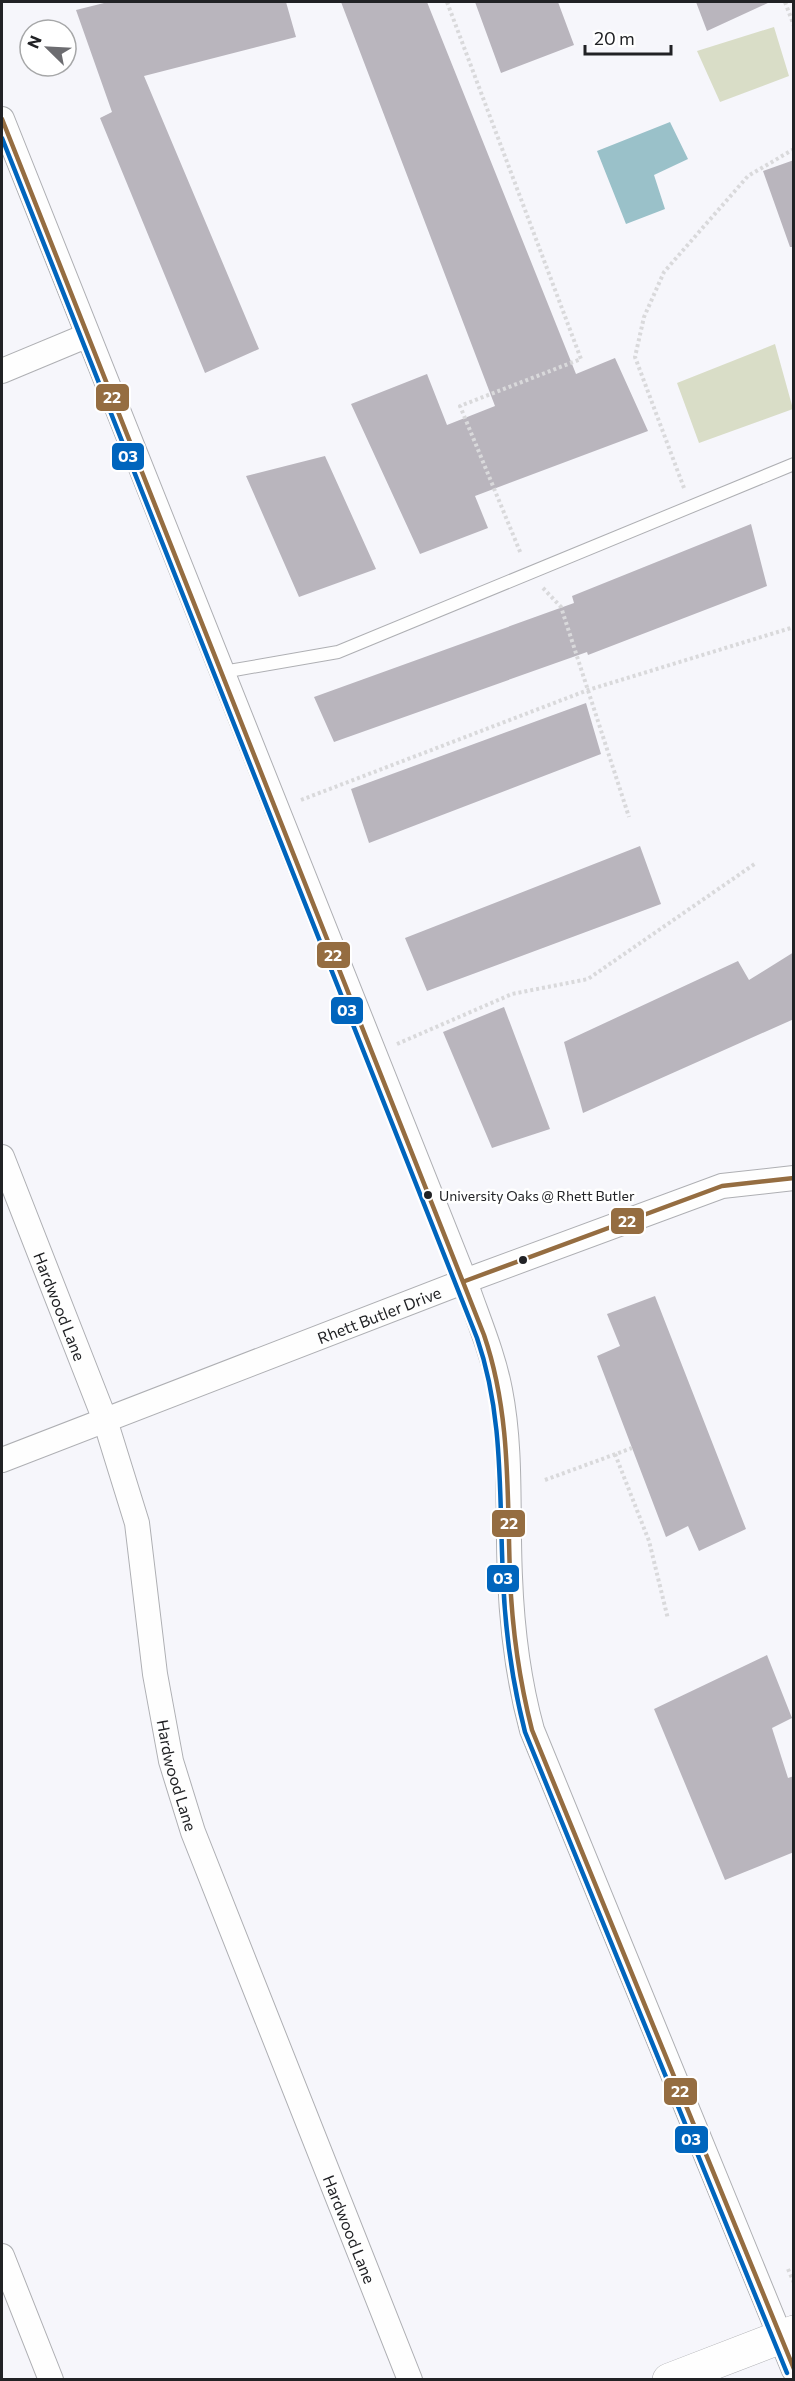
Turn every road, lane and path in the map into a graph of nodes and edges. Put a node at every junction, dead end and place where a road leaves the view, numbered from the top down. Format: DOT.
graph roads {
  1 [pos="447,2"];
  2 [pos="784,2"];
  3 [pos="794,26"];
  4 [pos="2,119"];
  5 [pos="794,149"];
  6 [pos="86,336"];
  7 [pos="2,371"];
  8 [pos="794,464"];
  9 [pos="691,506"];
  10 [pos="528,573"];
  11 [pos="794,627"];
  12 [pos="223,672"];
  13 [pos="588,690"];
  14 [pos="278,809"];
  15 [pos="629,817"];
  16 [pos="756,863"];
  17 [pos="375,1053"];
  18 [pos="2,1157"];
  19 [pos="794,1178"];
  20 [pos="465,1281"];
  21 [pos="105,1420"];
  22 [pos="632,1448"];
  23 [pos="615,1454"];
  24 [pos="2,1460"];
  25 [pos="545,1480"];
  26 [pos="668,1619"];
  27 [pos="2,2256"];
  28 [pos="788,2269"];
  29 [pos="794,2283"];
  30 [pos="787,2334"];
  31 [pos="794,2370"];
  32 [pos="51,2379"];
  33 [pos="410,2379"];
  34 [pos="669,2379"];
  1 -- 10 [label="path"];
  2 -- 3 [label="path"];
  4 -- 6 [label="street"];
  5 -- 9 [label="path"];
  6 -- 7 [label="street"];
  6 -- 12 [label="street"];
  8 -- 9 [label="lane"];
  9 -- 10 [label="lane"];
  10 -- 12 [label="lane"];
  10 -- 13 [label="path"];
  11 -- 13 [label="path"];
  12 -- 14 [label="street"];
  13 -- 14 [label="path"];
  13 -- 15 [label="path"];
  14 -- 17 [label="street"];
  16 -- 17 [label="path"];
  17 -- 20 [label="street"];
  18 -- 21 [label="street, Hardwood Lane"];
  19 -- 20 [label="street, Rhett Butler Drive"];
  20 -- 21 [label="street, Rhett Butler Drive"];
  20 -- 30 [label="street"];
  21 -- 24 [label="street, Rhett Butler Drive"];
  21 -- 33 [label="street, Hardwood Lane"];
  22 -- 23 [label="path"];
  23 -- 25 [label="path"];
  23 -- 26 [label="path"];
  27 -- 32 [label="street"];
  28 -- 29 [label="path"];
  30 -- 31 [label="street"];
  30 -- 34 [label="street"];
}
